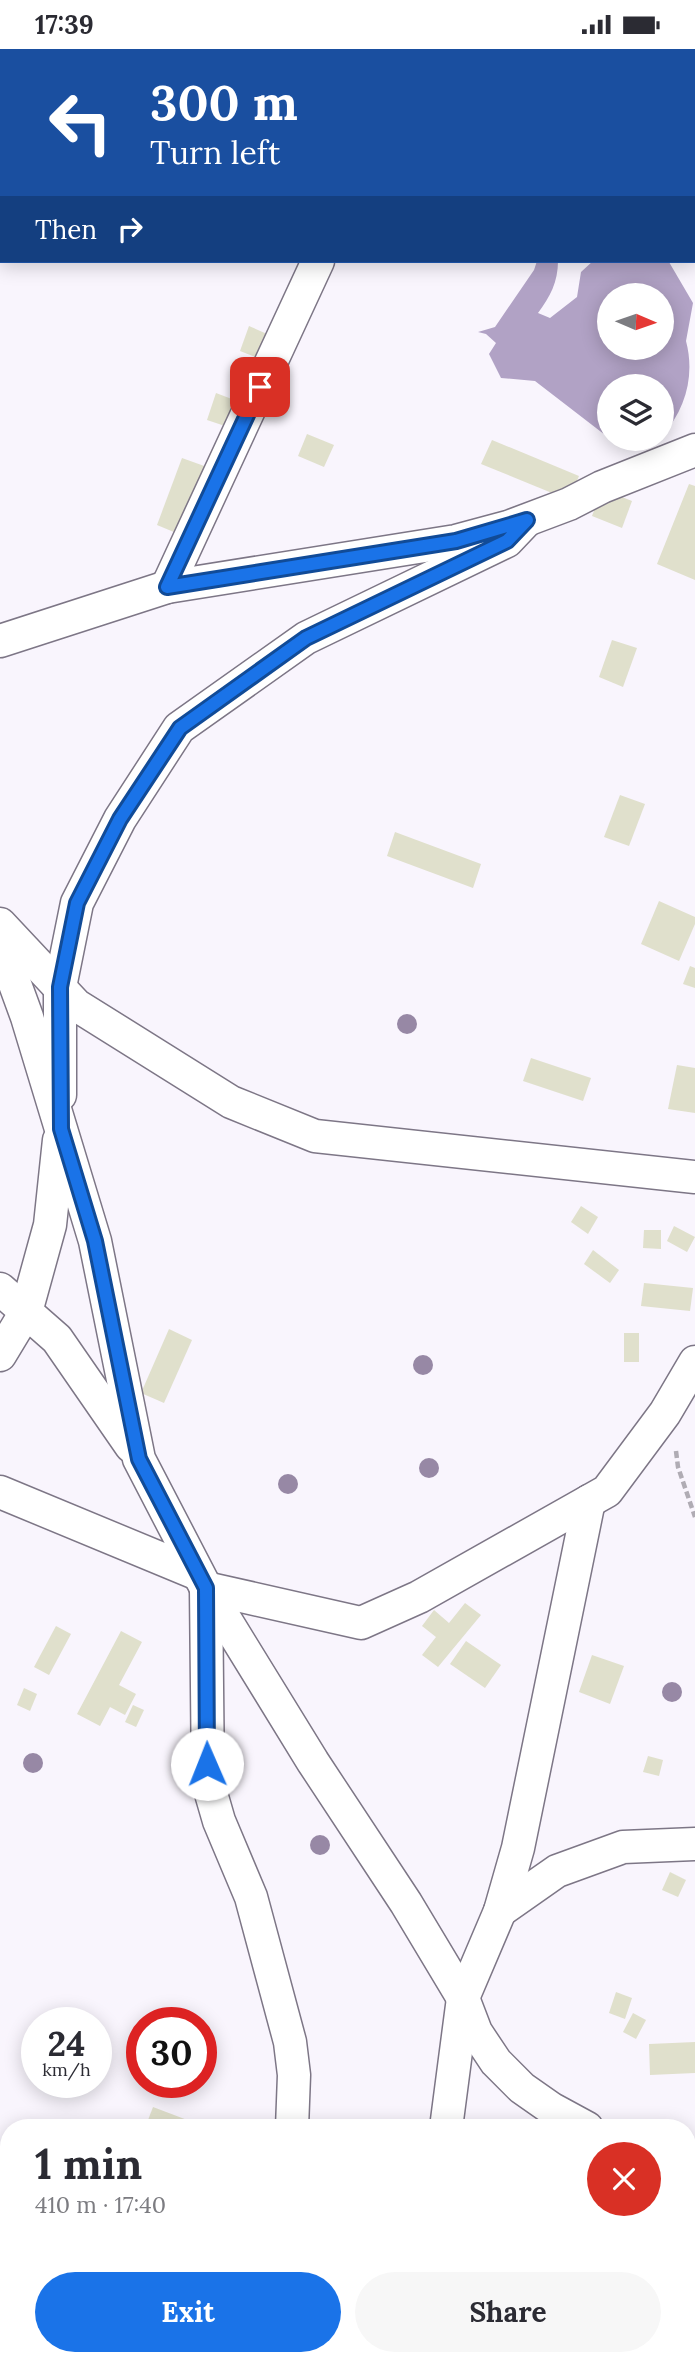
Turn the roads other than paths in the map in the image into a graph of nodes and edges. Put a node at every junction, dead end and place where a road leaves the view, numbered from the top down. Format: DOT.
graph roads {
  1 [pos="317,263"];
  2 [pos="695,450"];
  3 [pos="527,520"];
  4 [pos="167,587"];
  5 [pos="0,641"];
  6 [pos="0,924"];
  7 [pos="0,943"];
  8 [pos="60,987"];
  9 [pos="61,1129"];
  10 [pos="695,1177"];
  11 [pos="0,1289"];
  12 [pos="26,1312"];
  13 [pos="0,1355"];
  14 [pos="695,1362"];
  15 [pos="139,1459"];
  16 [pos="0,1492"];
  17 [pos="590,1501"];
  18 [pos="202,1581"];
  19 [pos="695,1844"];
  20 [pos="500,1911"];
  21 [pos="463,1998"];
  22 [pos="292,2119"];
  23 [pos="447,2119"];
  24 [pos="570,2119"];
  1 -- 4 [label="street"];
  2 -- 3 [label="street"];
  3 -- 4 [label="street"];
  3 -- 8 [label="street"];
  4 -- 5 [label="street"];
  6 -- 8 [label="street"];
  7 -- 9 [label="street"];
  8 -- 9 [label="street"];
  8 -- 10 [label="street"];
  9 -- 12 [label="street"];
  9 -- 15 [label="street"];
  11 -- 12 [label="street"];
  12 -- 13 [label="street"];
  12 -- 15 [label="street"];
  14 -- 17 [label="street"];
  15 -- 18 [label="street"];
  16 -- 18 [label="street"];
  17 -- 18 [label="street"];
  17 -- 20 [label="street"];
  18 -- 21 [label="street"];
  18 -- 22 [label="street"];
  19 -- 20 [label="street"];
  20 -- 21 [label="street"];
  21 -- 23 [label="street"];
  21 -- 24 [label="street"];
}
